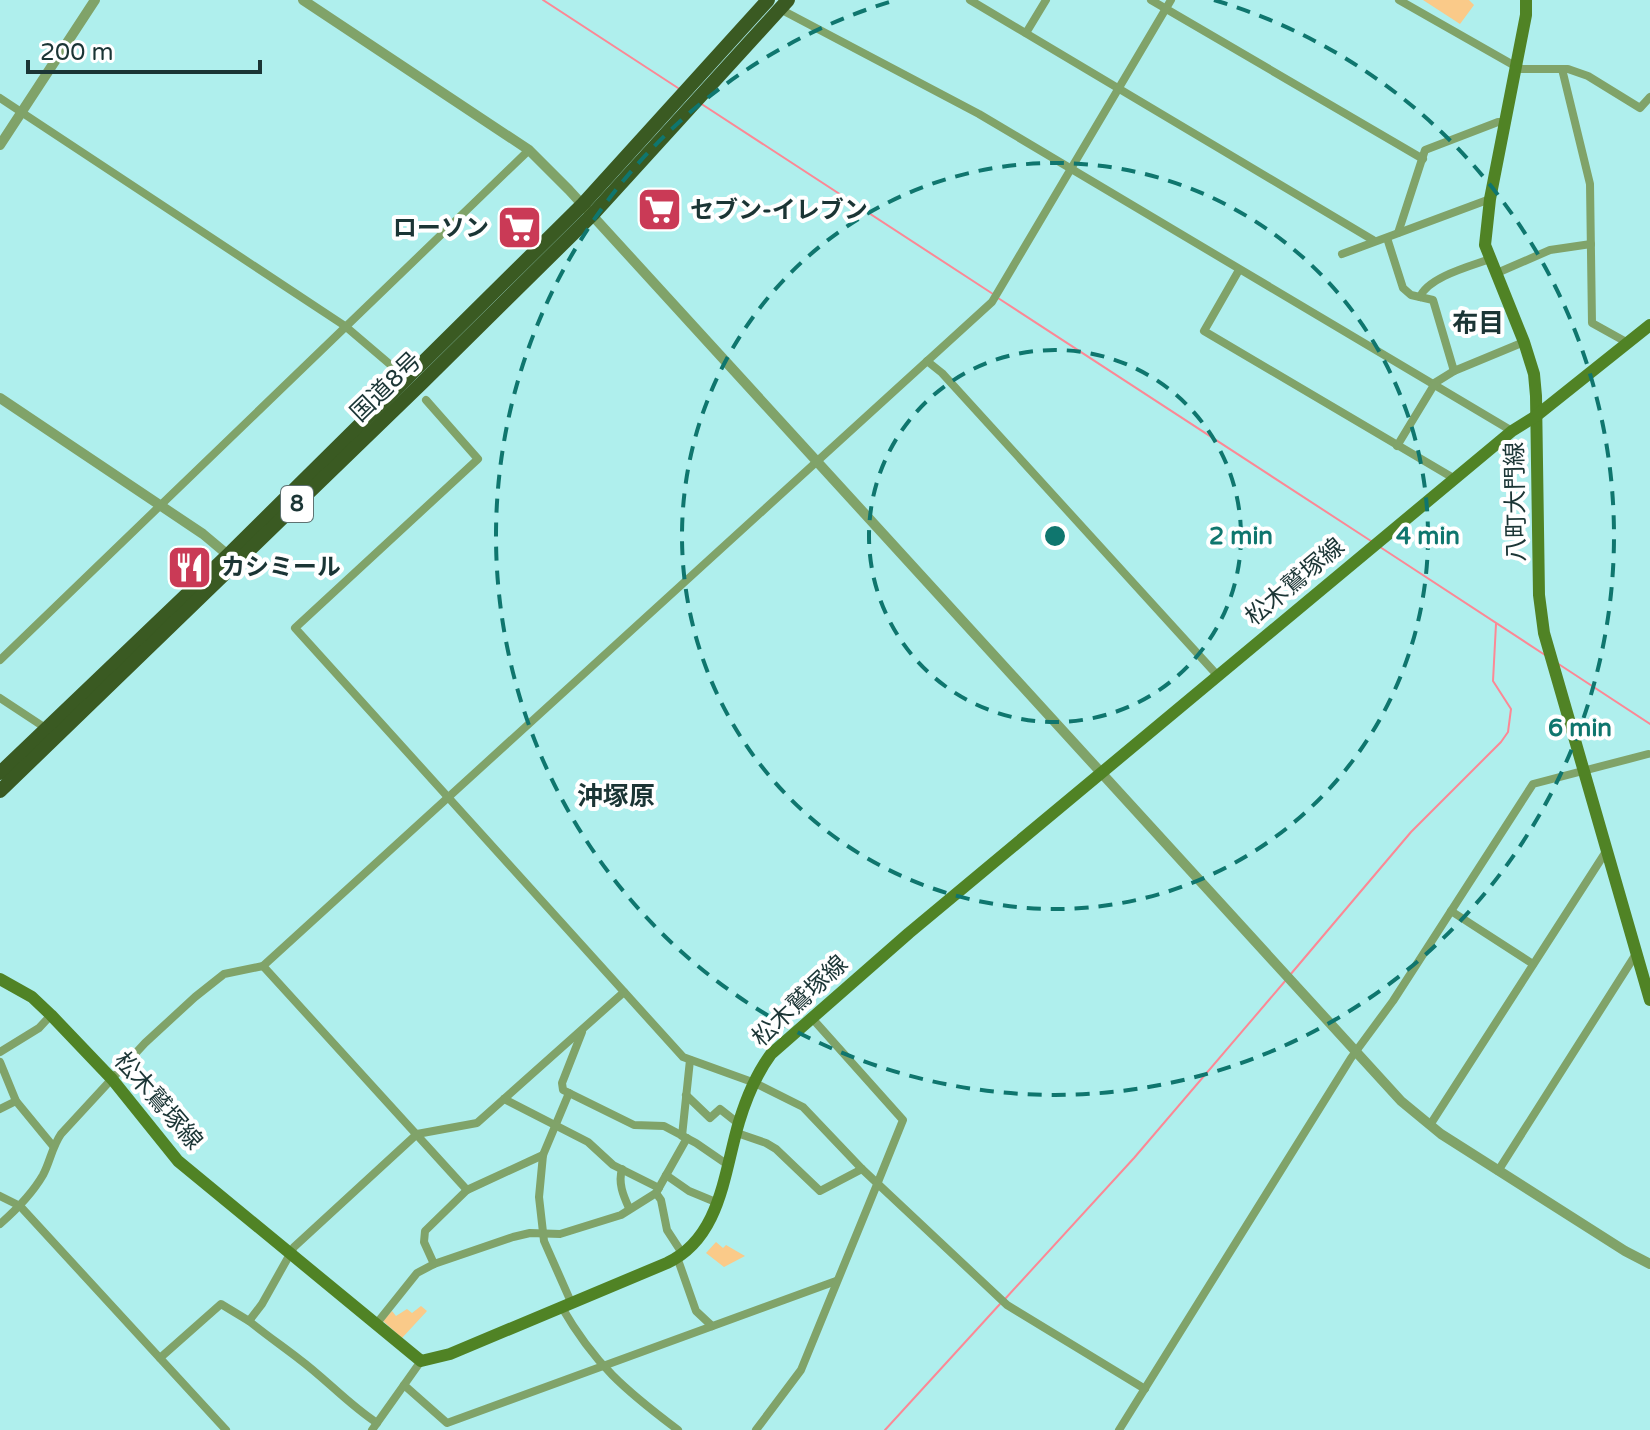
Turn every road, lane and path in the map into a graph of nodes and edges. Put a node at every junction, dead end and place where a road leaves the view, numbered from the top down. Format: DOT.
graph roads {
  1 [pos="95,0"];
  2 [pos="303,0"];
  3 [pos="970,0"];
  4 [pos="1046,0"];
  5 [pos="1151,0"];
  6 [pos="1171,0"];
  7 [pos="1399,0"];
  8 [pos="1526,0"];
  9 [pos="773,2"];
  10 [pos="1166,9"];
  11 [pos="1026,33"];
  12 [pos="1515,66"];
  13 [pos="1562,69"];
  14 [pos="1120,88"];
  15 [pos="0,98"];
  16 [pos="1650,98"];
  17 [pos="21,112"];
  18 [pos="1506,122"];
  19 [pos="0,145"];
  20 [pos="529,150"];
  21 [pos="1423,159"];
  22 [pos="1071,169"];
  23 [pos="1490,199"];
  24 [pos="588,209"];
  25 [pos="1398,233"];
  26 [pos="1387,238"];
  27 [pos="1373,240"];
  28 [pos="1591,244"];
  29 [pos="1342,254"];
  30 [pos="1490,259"];
  31 [pos="1239,270"];
  32 [pos="1497,273"];
  33 [pos="1420,297"];
  34 [pos="1650,325"];
  35 [pos="345,326"];
  36 [pos="1524,342"];
  37 [pos="1628,343"];
  38 [pos="927,361"];
  39 [pos="1454,371"];
  40 [pos="399,372"];
  41 [pos="1434,385"];
  42 [pos="0,398"];
  43 [pos="426,400"];
  44 [pos="1536,416"];
  45 [pos="1512,431"];
  46 [pos="1397,446"];
  47 [pos="818,461"];
  48 [pos="1455,479"];
  49 [pos="161,505"];
  50 [pos="228,555"];
  51 [pos="0,660"];
  52 [pos="1218,676"];
  53 [pos="0,698"];
  54 [pos="47,729"];
  55 [pos="1648,754"];
  56 [pos="0,773"];
  57 [pos="1584,773"];
  58 [pos="1102,775"];
  59 [pos="0,791"];
  60 [pos="448,797"];
  61 [pos="1607,850"];
  62 [pos="1451,911"];
  63 [pos="1636,954"];
  64 [pos="1533,964"];
  65 [pos="263,966"];
  66 [pos="0,979"];
  67 [pos="624,992"];
  68 [pos="1650,1000"];
  69 [pos="51,1015"];
  70 [pos="811,1017"];
  71 [pos="582,1031"];
  72 [pos="0,1052"];
  73 [pos="1355,1053"];
  74 [pos="690,1060"];
  75 [pos="0,1062"];
  76 [pos="112,1079"];
  77 [pos="755,1083"];
  78 [pos="569,1093"];
  79 [pos="686,1095"];
  80 [pos="504,1099"];
  81 [pos="16,1101"];
  82 [pos="0,1109"];
  83 [pos="1430,1125"];
  84 [pos="555,1127"];
  85 [pos="738,1128"];
  86 [pos="417,1134"];
  87 [pos="684,1137"];
  88 [pos="53,1146"];
  89 [pos="543,1155"];
  90 [pos="728,1165"];
  91 [pos="622,1169"];
  92 [pos="862,1169"];
  93 [pos="1498,1171"];
  94 [pos="666,1175"];
  95 [pos="878,1182"];
  96 [pos="467,1190"];
  97 [pos="658,1191"];
  98 [pos="0,1196"];
  99 [pos="718,1203"];
  100 [pos="20,1206"];
  101 [pos="629,1208"];
  102 [pos="0,1224"];
  103 [pos="544,1234"];
  104 [pos="290,1253"];
  105 [pos="680,1255"];
  106 [pos="434,1264"];
  107 [pos="1650,1264"];
  108 [pos="836,1281"];
  109 [pos="566,1304"];
  110 [pos="249,1321"];
  111 [pos="377,1323"];
  112 [pos="712,1326"];
  113 [pos="160,1358"];
  114 [pos="421,1361"];
  115 [pos="603,1366"];
  116 [pos="404,1385"];
  117 [pos="1145,1389"];
  118 [pos="374,1426"];
  119 [pos="1122,1429"];
  120 [pos="226,1430"];
  121 [pos="678,1430"];
  122 [pos="756,1430"];
  1 -- 17 [label="street"];
  2 -- 20 [label="street"];
  3 -- 11 [label="street"];
  4 -- 11 [label="street"];
  5 -- 10 [label="street"];
  6 -- 10 [label="street"];
  7 -- 12 [label="street"];
  8 -- 12 [label="main road, 八町大門線"];
  9 -- 22 [label="street"];
  9 -- 24 [label="highway, 国道8号 / 8"];
  10 -- 14 [label="street"];
  10 -- 21 [label="street"];
  11 -- 14 [label="street"];
  12 -- 13 [label="street"];
  12 -- 18 [label="main road, 八町大門線"];
  13 -- 16 [label="street"];
  13 -- 28 [label="street"];
  14 -- 22 [label="street"];
  14 -- 27 [label="street"];
  15 -- 17 [label="street"];
  17 -- 19 [label="street"];
  17 -- 35 [label="street"];
  18 -- 21 [label="street"];
  18 -- 23 [label="main road, 八町大門線"];
  20 -- 24 [label="street"];
  20 -- 35 [label="street"];
  21 -- 25 [label="street"];
  22 -- 31 [label="street"];
  22 -- 38 [label="street"];
  23 -- 25 [label="street"];
  23 -- 30 [label="main road, 八町大門線"];
  24 -- 47 [label="street"];
  24 -- 50 [label="highway, 国道8号 / 8"];
  24 -- 59 [label="highway, 国道8号 / 8"];
  25 -- 26 [label="street"];
  26 -- 27 [label="street"];
  26 -- 33 [label="street"];
  27 -- 29 [label="street"];
  28 -- 32 [label="street"];
  28 -- 37 [label="street"];
  30 -- 32 [label="main road, 八町大門線"];
  30 -- 33 [label="street"];
  31 -- 41 [label="street"];
  31 -- 46 [label="street"];
  32 -- 36 [label="main road, 八町大門線"];
  33 -- 39 [label="street"];
  34 -- 37 [label="main road, 松木鷲塚線"];
  35 -- 40 [label="street"];
  35 -- 49 [label="street"];
  36 -- 39 [label="street"];
  36 -- 44 [label="main road, 八町大門線"];
  37 -- 44 [label="main road, 松木鷲塚線"];
  38 -- 47 [label="street"];
  38 -- 52 [label="street"];
  39 -- 41 [label="street"];
  41 -- 45 [label="street"];
  41 -- 46 [label="street"];
  42 -- 49 [label="street"];
  43 -- 60 [label="street"];
  44 -- 45 [label="main road, 松木鷲塚線"];
  44 -- 57 [label="main road, 八町大門線"];
  45 -- 48 [label="main road, 松木鷲塚線"];
  46 -- 48 [label="street"];
  47 -- 58 [label="street"];
  47 -- 60 [label="street"];
  48 -- 52 [label="main road, 松木鷲塚線"];
  49 -- 50 [label="street"];
  49 -- 51 [label="street"];
  50 -- 54 [label="highway, 国道8号 / 8"];
  52 -- 58 [label="main road, 松木鷲塚線"];
  53 -- 54 [label="street"];
  54 -- 56 [label="highway, 国道8号 / 8"];
  55 -- 57 [label="street"];
  57 -- 61 [label="main road, 八町大門線"];
  57 -- 62 [label="street"];
  58 -- 70 [label="main road, 松木鷲塚線"];
  58 -- 73 [label="street"];
  60 -- 65 [label="street"];
  60 -- 67 [label="street"];
  61 -- 63 [label="main road, 八町大門線"];
  61 -- 64 [label="street"];
  62 -- 64 [label="street"];
  62 -- 73 [label="street"];
  63 -- 68 [label="main road, 八町大門線"];
  63 -- 93 [label="street"];
  64 -- 83 [label="street"];
  65 -- 76 [label="street"];
  65 -- 86 [label="street"];
  66 -- 69 [label="main road, 松木鷲塚線"];
  67 -- 71 [label="street"];
  67 -- 74 [label="street"];
  69 -- 72 [label="street"];
  69 -- 76 [label="main road, 松木鷲塚線"];
  70 -- 77 [label="main road, 松木鷲塚線"];
  70 -- 95 [label="street"];
  71 -- 78 [label="street"];
  71 -- 80 [label="street"];
  73 -- 83 [label="street"];
  73 -- 117 [label="street"];
  74 -- 77 [label="street"];
  74 -- 79 [label="street"];
  75 -- 81 [label="street"];
  76 -- 88 [label="street"];
  76 -- 104 [label="main road, 松木鷲塚線"];
  77 -- 85 [label="main road, 松木鷲塚線"];
  77 -- 92 [label="street"];
  78 -- 84 [label="street"];
  78 -- 87 [label="street"];
  79 -- 85 [label="street"];
  79 -- 87 [label="street"];
  80 -- 84 [label="street"];
  80 -- 86 [label="street"];
  81 -- 82 [label="street"];
  81 -- 88 [label="street"];
  83 -- 93 [label="street"];
  84 -- 89 [label="street"];
  84 -- 91 [label="street"];
  85 -- 90 [label="main road, 松木鷲塚線"];
  85 -- 92 [label="street"];
  86 -- 96 [label="street"];
  86 -- 104 [label="street"];
  87 -- 90 [label="street"];
  87 -- 94 [label="street"];
  88 -- 100 [label="street"];
  89 -- 96 [label="street"];
  89 -- 103 [label="street"];
  90 -- 99 [label="main road, 松木鷲塚線"];
  91 -- 97 [label="street"];
  91 -- 101 [label="street"];
  92 -- 95 [label="street"];
  93 -- 107 [label="street"];
  94 -- 97 [label="street"];
  94 -- 99 [label="street"];
  95 -- 108 [label="street"];
  95 -- 117 [label="street"];
  96 -- 106 [label="street"];
  97 -- 101 [label="street"];
  97 -- 105 [label="street"];
  98 -- 100 [label="street"];
  99 -- 105 [label="main road, 松木鷲塚線"];
  100 -- 102 [label="street"];
  100 -- 113 [label="street"];
  101 -- 103 [label="street"];
  103 -- 106 [label="street"];
  103 -- 109 [label="street"];
  104 -- 110 [label="street"];
  104 -- 111 [label="main road, 松木鷲塚線"];
  105 -- 109 [label="main road, 松木鷲塚線"];
  105 -- 112 [label="street"];
  106 -- 111 [label="street"];
  108 -- 112 [label="street"];
  108 -- 122 [label="street"];
  109 -- 114 [label="main road, 松木鷲塚線"];
  109 -- 115 [label="street"];
  110 -- 113 [label="street"];
  110 -- 118 [label="street"];
  111 -- 114 [label="main road, 松木鷲塚線"];
  112 -- 115 [label="street"];
  113 -- 120 [label="street"];
  114 -- 116 [label="street"];
  115 -- 116 [label="street"];
  115 -- 121 [label="street"];
  116 -- 118 [label="street"];
  117 -- 119 [label="street"];
}
